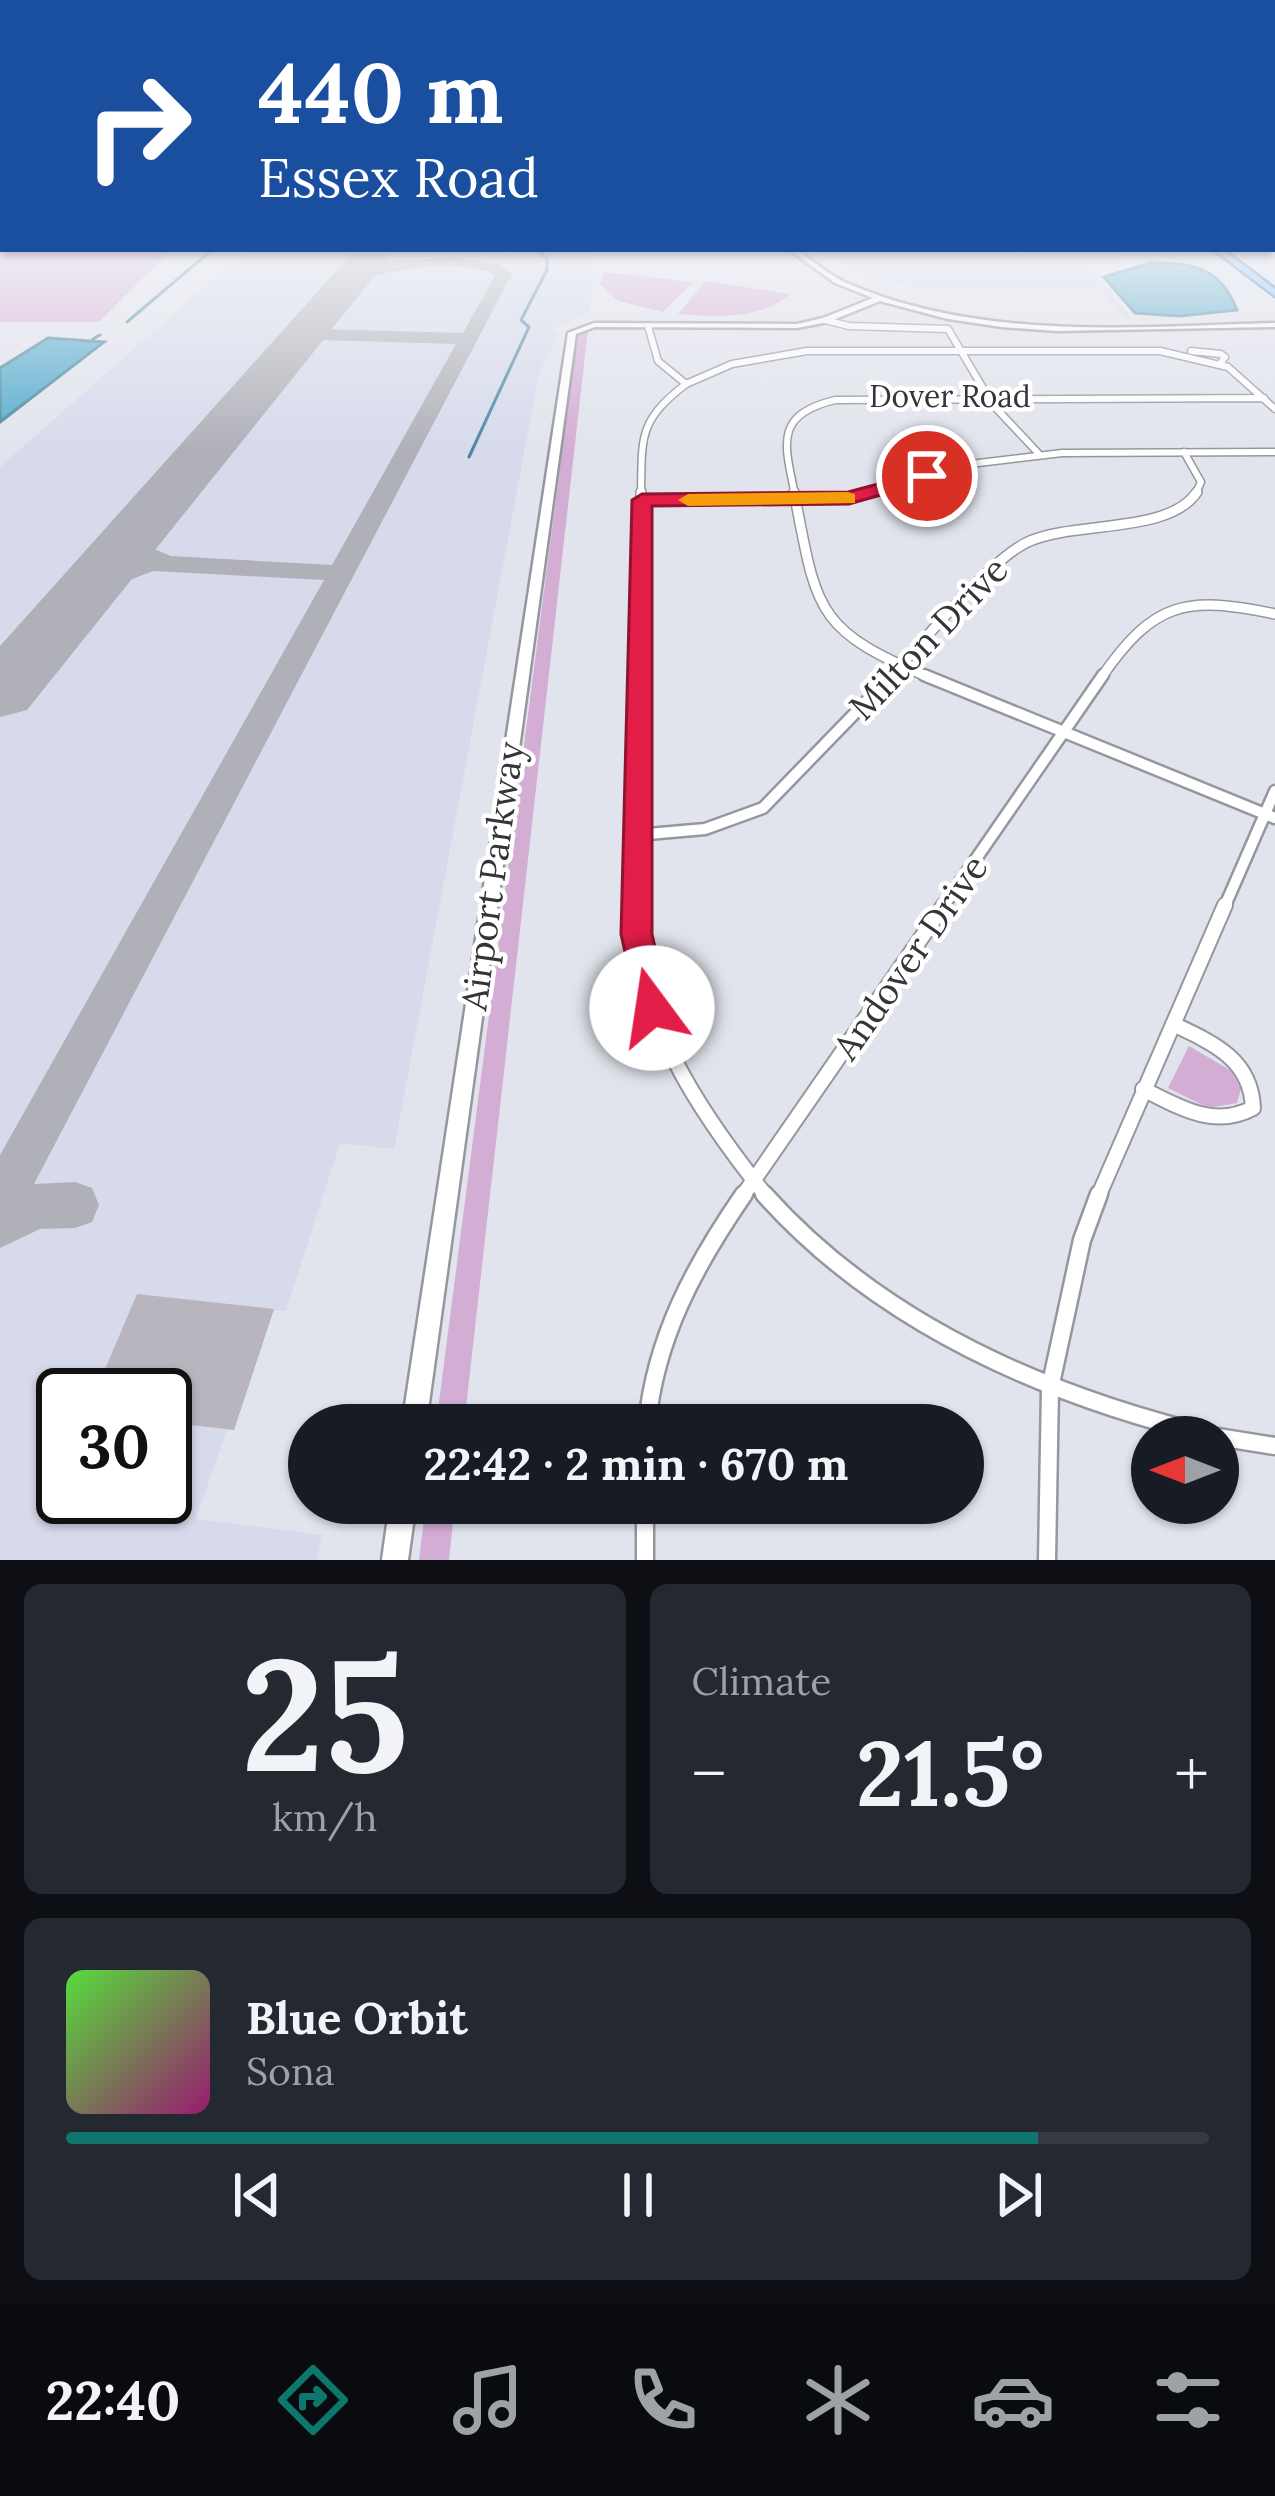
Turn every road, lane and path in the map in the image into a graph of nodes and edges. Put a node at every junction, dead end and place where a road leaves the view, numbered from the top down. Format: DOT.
graph roads {
  1 [pos="863,305"];
  2 [pos="914,305"];
  3 [pos="825,320"];
  4 [pos="1275,321"];
  5 [pos="648,326"];
  6 [pos="962,350"];
  7 [pos="686,384"];
  8 [pos="987,397"];
  9 [pos="1264,398"];
  10 [pos="1275,409"];
  11 [pos="1184,452"];
  12 [pos="1275,452"];
  13 [pos="1040,454"];
  14 [pos="970,464"];
  15 [pos="927,476"];
  16 [pos="642,500"];
  17 [pos="796,500"];
  18 [pos="1275,614"];
  19 [pos="900,665"];
  20 [pos="1068,732"];
  21 [pos="1275,791"];
  22 [pos="1270,816"];
  23 [pos="637,835"];
  24 [pos="1173,1024"];
  25 [pos="1143,1089"];
  26 [pos="751,1184"];
  27 [pos="1050,1388"];
  28 [pos="417,1404"];
  29 [pos="651,1404"];
  30 [pos="1145,1416"];
  31 [pos="1239,1440"];
  32 [pos="1275,1445"];
  33 [pos="400,1524"];
  34 [pos="645,1524"];
  35 [pos="395,1560"];
  36 [pos="645,1560"];
  37 [pos="1046,1560"];
  1 -- 3 [label="street"];
  2 -- 4 [label="street"];
  3 -- 5 [label="street"];
  3 -- 6 [label="street"];
  5 -- 7 [label="street"];
  5 -- 28 [label="street, Airport Parkway"];
  6 -- 7 [label="street"];
  6 -- 8 [label="street"];
  6 -- 9 [label="street"];
  7 -- 16 [label="street"];
  8 -- 9 [label="street, Dover Road"];
  8 -- 13 [label="street"];
  8 -- 17 [label="street, Dover Road"];
  9 -- 10 [label="street"];
  11 -- 12 [label="street"];
  11 -- 13 [label="street"];
  11 -- 19 [label="street, Milton Drive"];
  13 -- 14 [label="street"];
  14 -- 15 [label="street"];
  14 -- 15 [label="street"];
  15 -- 17 [label="street"];
  16 -- 17 [label="street"];
  16 -- 23 [label="street"];
  17 -- 19 [label="street, Dover Road"];
  18 -- 20 [label="street, Andover Drive"];
  19 -- 20 [label="street, Dover Road"];
  19 -- 23 [label="street, Milton Drive"];
  20 -- 22 [label="street, Dover Road"];
  20 -- 26 [label="street, Andover Drive"];
  21 -- 22 [label="street"];
  22 -- 24 [label="street"];
  23 -- 26 [label="street"];
  24 -- 25 [label="street"];
  24 -- 25 [label="street"];
  25 -- 27 [label="street"];
  26 -- 27 [label="street"];
  26 -- 29 [label="street, Andover Drive"];
  27 -- 30 [label="street"];
  27 -- 37 [label="street"];
  31 -- 32 [label="street"];
  33 -- 35 [label="street"];
  34 -- 36 [label="street"];
}
